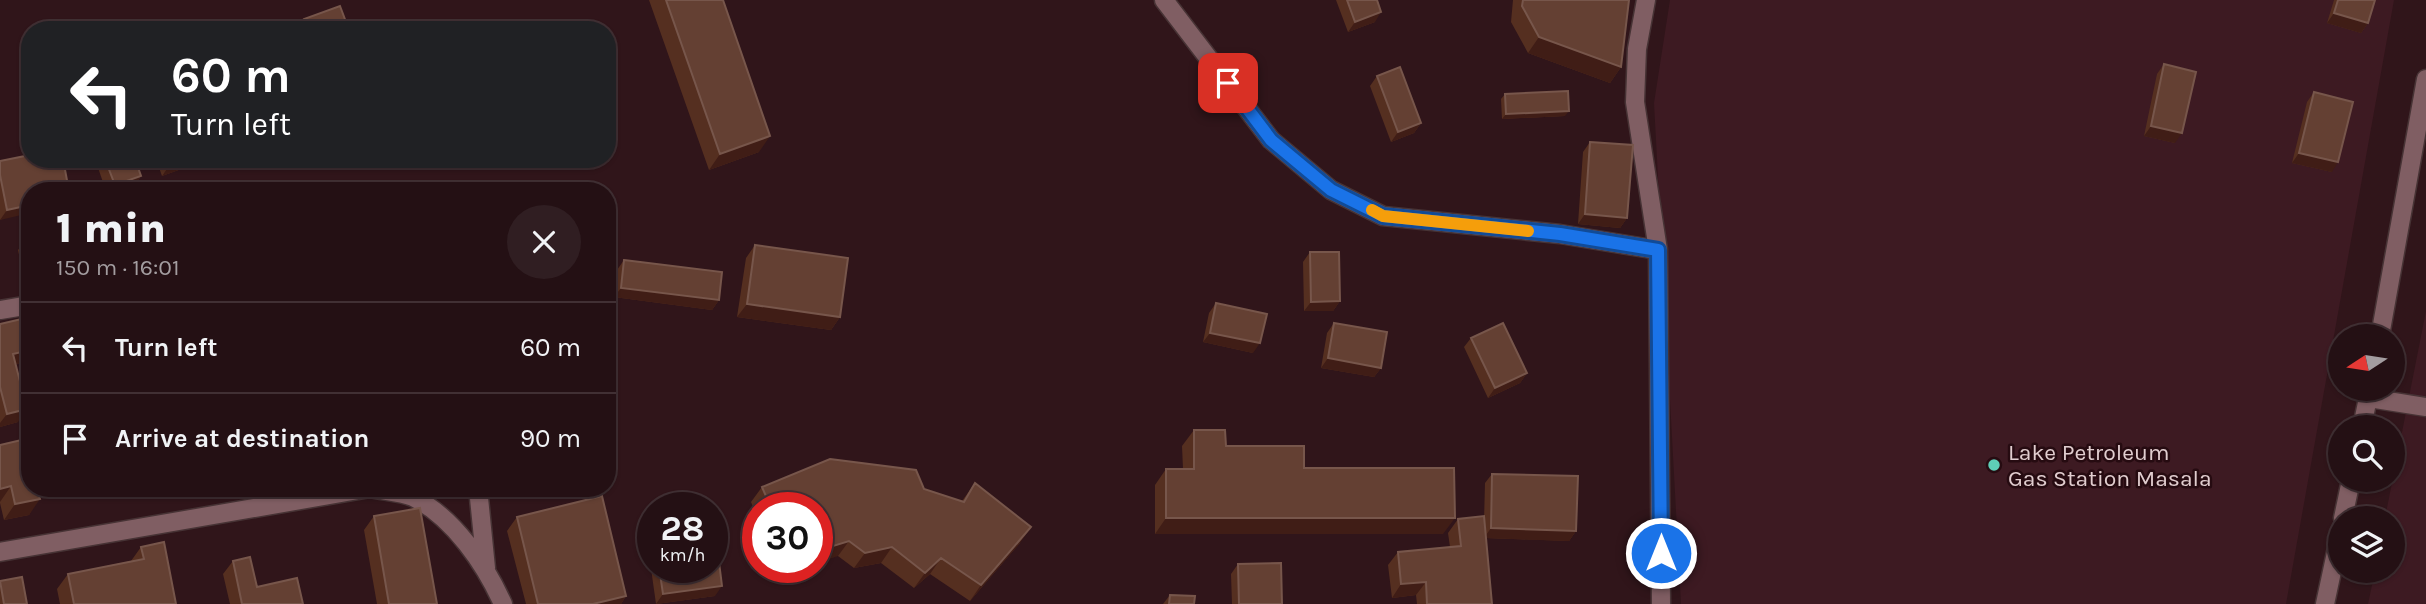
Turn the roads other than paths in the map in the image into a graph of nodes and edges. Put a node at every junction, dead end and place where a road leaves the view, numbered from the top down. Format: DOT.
graph roads {
  1 [pos="1164,0"];
  2 [pos="1646,0"];
  3 [pos="2425,87"];
  4 [pos="1658,250"];
  5 [pos="21,306"];
  6 [pos="0,310"];
  7 [pos="2382,324"];
  8 [pos="2402,401"];
  9 [pos="2426,407"];
  10 [pos="318,497"];
  11 [pos="412,497"];
  12 [pos="479,497"];
  13 [pos="0,552"];
  14 [pos="486,568"];
  15 [pos="2330,583"];
  16 [pos="502,604"];
  17 [pos="1661,604"];
  18 [pos="2325,604"];
  1 -- 4 [label="street"];
  2 -- 4 [label="street"];
  3 -- 7 [label="street"];
  4 -- 17 [label="street"];
  5 -- 6 [label="street"];
  8 -- 9 [label="street"];
  10 -- 13 [label="street"];
  11 -- 14 [label="street"];
  12 -- 14 [label="street"];
  14 -- 16 [label="street"];
  15 -- 18 [label="street"];
}
